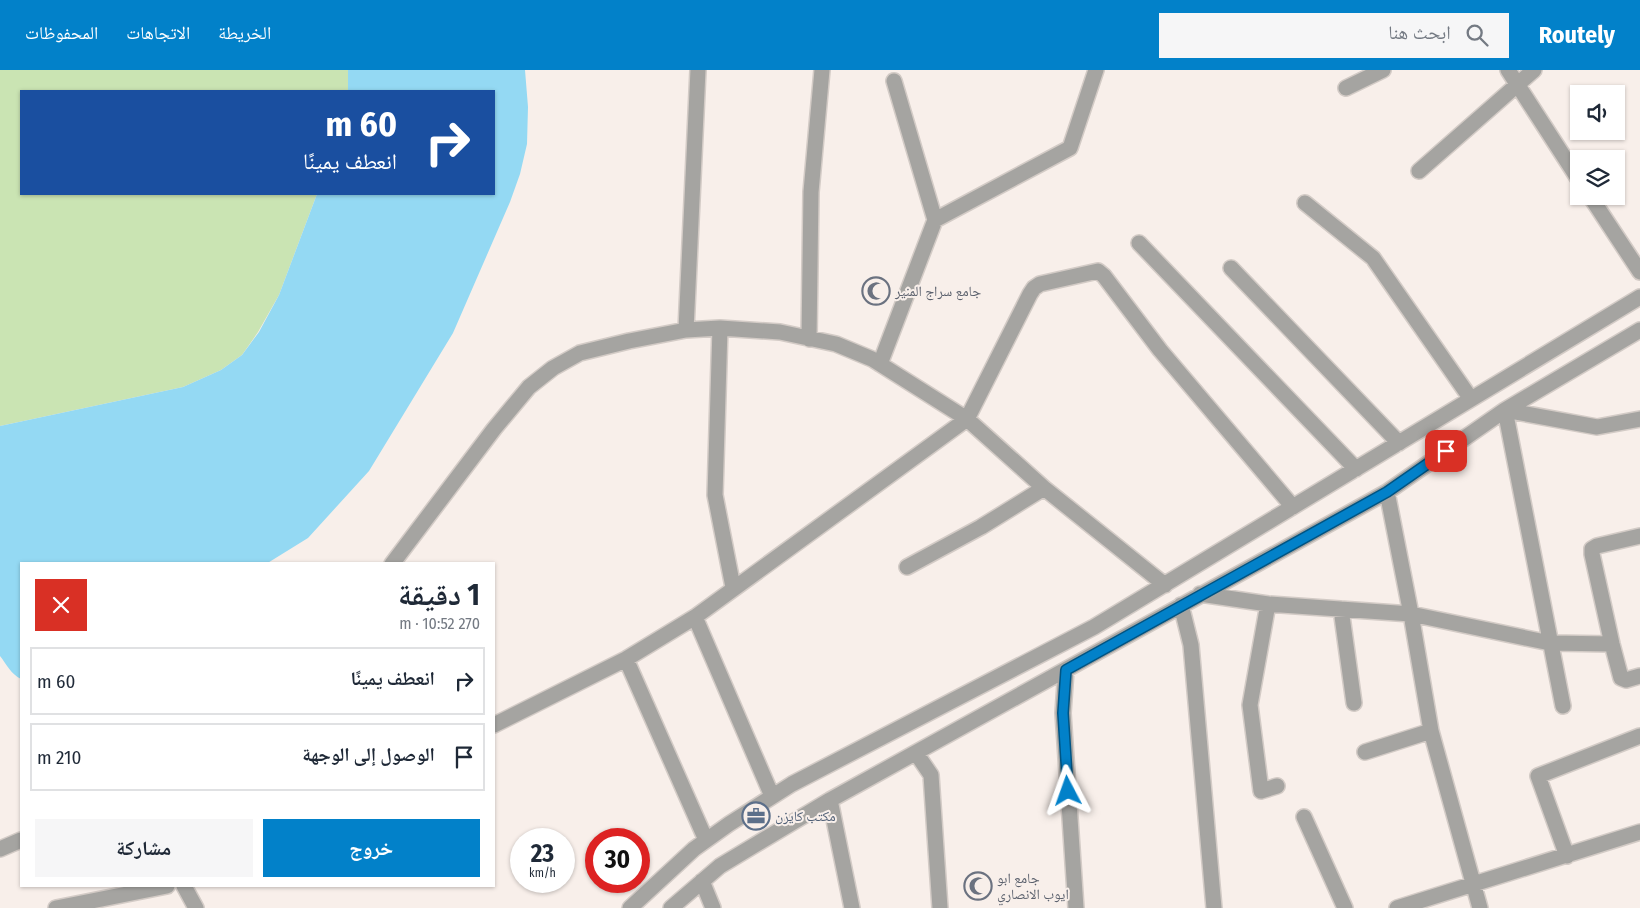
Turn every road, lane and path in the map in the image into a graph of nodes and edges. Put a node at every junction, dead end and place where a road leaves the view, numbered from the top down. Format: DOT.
graph roads {
  1 [pos="698,70"];
  2 [pos="822,70"];
  3 [pos="1096,70"];
  4 [pos="1383,70"];
  5 [pos="1508,70"];
  6 [pos="1534,70"];
  7 [pos="894,81"];
  8 [pos="1518,84"];
  9 [pos="1346,88"];
  10 [pos="1570,166"];
  11 [pos="1419,171"];
  12 [pos="1305,203"];
  13 [pos="1596,205"];
  14 [pos="935,220"];
  15 [pos="1139,243"];
  16 [pos="1231,268"];
  17 [pos="1640,272"];
  18 [pos="1640,297"];
  19 [pos="720,328"];
  20 [pos="686,330"];
  21 [pos="1640,330"];
  22 [pos="809,339"];
  23 [pos="880,364"];
  24 [pos="1471,399"];
  25 [pos="1505,410"];
  26 [pos="968,419"];
  27 [pos="1640,419"];
  28 [pos="1399,443"];
  29 [pos="1356,469"];
  30 [pos="1044,488"];
  31 [pos="1387,492"];
  32 [pos="1293,507"];
  33 [pos="1640,536"];
  34 [pos="394,562"];
  35 [pos="907,567"];
  36 [pos="1165,585"];
  37 [pos="734,587"];
  38 [pos="1200,594"];
  39 [pos="1268,604"];
  40 [pos="1181,605"];
  41 [pos="1341,609"];
  42 [pos="1411,614"];
  43 [pos="695,617"];
  44 [pos="1094,627"];
  45 [pos="1550,643"];
  46 [pos="1612,644"];
  47 [pos="1105,649"];
  48 [pos="626,659"];
  49 [pos="1066,670"];
  50 [pos="1640,676"];
  51 [pos="1354,703"];
  52 [pos="1563,706"];
  53 [pos="495,724"];
  54 [pos="1431,730"];
  55 [pos="1640,736"];
  56 [pos="1365,752"];
  57 [pos="916,753"];
  58 [pos="1277,786"];
  59 [pos="772,796"];
  60 [pos="830,800"];
  61 [pos="1304,817"];
  62 [pos="1640,832"];
  63 [pos="20,840"];
  64 [pos="706,840"];
  65 [pos="0,849"];
  66 [pos="1567,856"];
  67 [pos="702,881"];
  68 [pos="1472,885"];
  69 [pos="162,887"];
  70 [pos="185,887"];
  71 [pos="56,908"];
  72 [pos="196,908"];
  73 [pos="630,908"];
  74 [pos="671,908"];
  75 [pos="713,908"];
  76 [pos="852,908"];
  77 [pos="940,908"];
  78 [pos="1076,908"];
  79 [pos="1214,908"];
  80 [pos="1345,908"];
  81 [pos="1397,908"];
  82 [pos="1480,908"];
  1 -- 20 [label="street"];
  2 -- 22 [label="street"];
  3 -- 14 [label="street"];
  4 -- 9 [label="street"];
  5 -- 8 [label="street"];
  6 -- 8 [label="street"];
  7 -- 14 [label="street"];
  8 -- 10 [label="street"];
  8 -- 11 [label="street"];
  12 -- 24 [label="street"];
  13 -- 17 [label="street"];
  14 -- 23 [label="street"];
  15 -- 29 [label="street"];
  16 -- 28 [label="street"];
  18 -- 24 [label="street"];
  19 -- 20 [label="street"];
  19 -- 22 [label="street"];
  19 -- 37 [label="street"];
  20 -- 34 [label="street"];
  21 -- 25 [label="street"];
  22 -- 23 [label="street"];
  23 -- 26 [label="street"];
  24 -- 28 [label="street"];
  25 -- 27 [label="street"];
  25 -- 31 [label="street"];
  25 -- 45 [label="street"];
  26 -- 30 [label="street"];
  26 -- 32 [label="street"];
  26 -- 37 [label="street"];
  28 -- 29 [label="street"];
  29 -- 32 [label="street"];
  30 -- 35 [label="street"];
  30 -- 36 [label="street"];
  31 -- 38 [label="street"];
  31 -- 42 [label="street"];
  32 -- 36 [label="street"];
  33 -- 46 [label="street"];
  36 -- 44 [label="street"];
  37 -- 43 [label="street"];
  38 -- 39 [label="street"];
  38 -- 40 [label="street"];
  39 -- 41 [label="street"];
  39 -- 58 [label="street"];
  40 -- 47 [label="street"];
  40 -- 79 [label="street"];
  41 -- 42 [label="street"];
  41 -- 51 [label="street"];
  42 -- 45 [label="street"];
  42 -- 54 [label="street"];
  43 -- 48 [label="street"];
  43 -- 59 [label="street"];
  44 -- 47 [label="street"];
  44 -- 59 [label="street"];
  45 -- 46 [label="street"];
  45 -- 52 [label="street"];
  46 -- 50 [label="street"];
  47 -- 49 [label="street"];
  48 -- 53 [label="street"];
  48 -- 64 [label="street"];
  49 -- 57 [label="street"];
  49 -- 78 [label="street"];
  54 -- 56 [label="street"];
  54 -- 68 [label="street"];
  55 -- 66 [label="street"];
  57 -- 60 [label="street"];
  57 -- 77 [label="street"];
  59 -- 64 [label="street"];
  60 -- 67 [label="street"];
  60 -- 76 [label="street"];
  61 -- 80 [label="street"];
  62 -- 66 [label="street"];
  63 -- 65 [label="street"];
  64 -- 73 [label="street"];
  66 -- 68 [label="street"];
  67 -- 74 [label="street"];
  67 -- 75 [label="street"];
  68 -- 81 [label="street"];
  68 -- 82 [label="street"];
  69 -- 71 [label="street"];
  70 -- 72 [label="street"];
}
